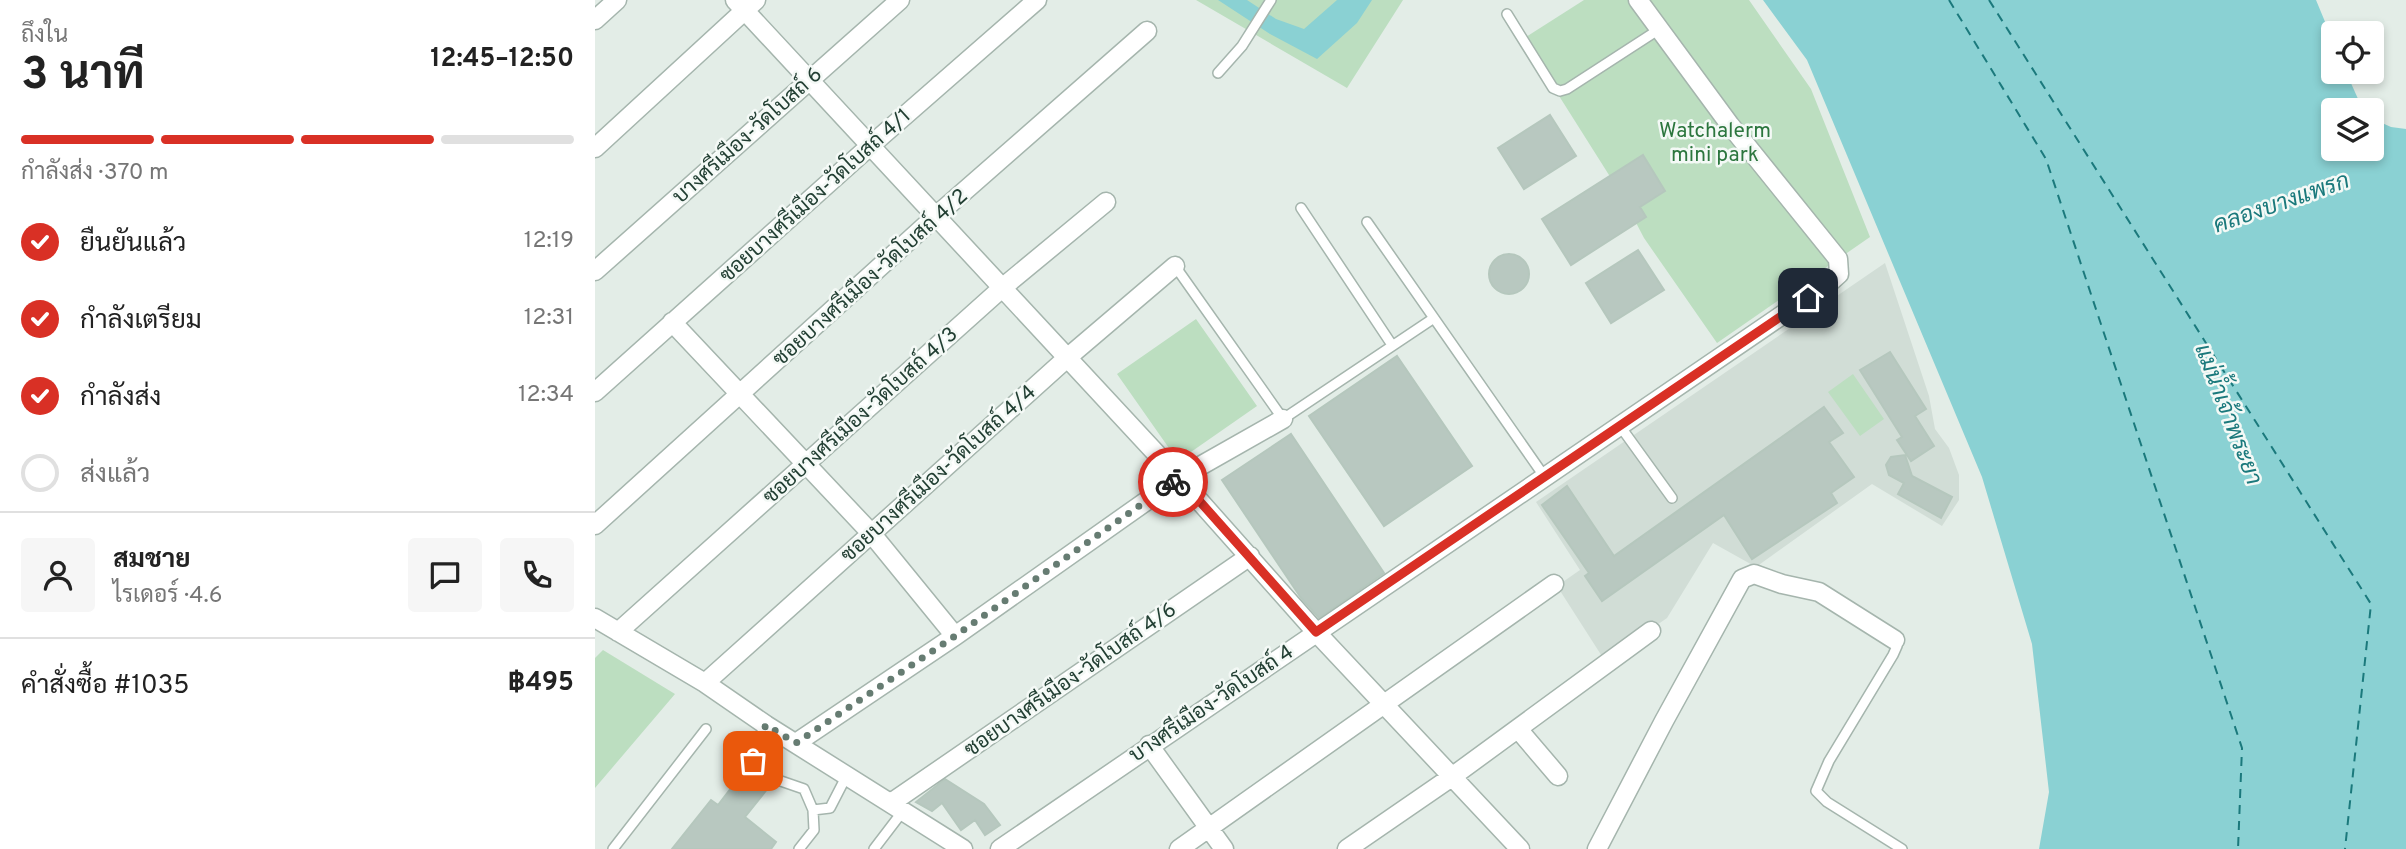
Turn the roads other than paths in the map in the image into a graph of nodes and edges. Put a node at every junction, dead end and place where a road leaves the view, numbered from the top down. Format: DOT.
graph roads {
  1 [pos="617,0"];
  2 [pos="900,0"];
  3 [pos="1037,0"];
  4 [pos="1271,0"];
  5 [pos="1638,0"];
  6 [pos="745,3"];
  7 [pos="1507,14"];
  8 [pos="595,20"];
  9 [pos="1658,30"];
  10 [pos="1147,31"];
  11 [pos="1218,73"];
  12 [pos="809,80"];
  13 [pos="870,146"];
  14 [pos="595,148"];
  15 [pos="1106,202"];
  16 [pos="1301,208"];
  17 [pos="936,216"];
  18 [pos="1367,222"];
  19 [pos="1175,266"];
  20 [pos="595,271"];
  21 [pos="1002,289"];
  22 [pos="1434,318"];
  23 [pos="671,322"];
  24 [pos="1392,345"];
  25 [pos="1067,358"];
  26 [pos="595,392"];
  27 [pos="740,394"];
  28 [pos="1283,419"];
  29 [pos="1620,426"];
  30 [pos="805,465"];
  31 [pos="1544,477"];
  32 [pos="1179,478"];
  33 [pos="1672,498"];
  34 [pos="595,525"];
  35 [pos="871,533"];
  36 [pos="1250,556"];
  37 [pos="1554,584"];
  38 [pos="595,618"];
  39 [pos="1651,631"];
  40 [pos="618,632"];
  41 [pos="1316,632"];
  42 [pos="955,636"];
  43 [pos="1895,639"];
  44 [pos="705,683"];
  45 [pos="1385,704"];
  46 [pos="766,725"];
  47 [pos="706,729"];
  48 [pos="1518,729"];
  49 [pos="796,743"];
  50 [pos="1149,745"];
  51 [pos="847,775"];
  52 [pos="1453,776"];
  53 [pos="1557,776"];
  54 [pos="897,807"];
  55 [pos="830,808"];
  56 [pos="813,810"];
  57 [pos="1210,828"];
  58 [pos="814,830"];
  59 [pos="1512,847"];
  60 [pos="613,849"];
  61 [pos="799,849"];
  62 [pos="874,849"];
  63 [pos="963,849"];
  64 [pos="1000,849"];
  65 [pos="1178,849"];
  66 [pos="1224,849"];
  67 [pos="1347,849"];
  68 [pos="1597,849"];
  69 [pos="1902,849"];
  1 -- 8 [label="street"];
  2 -- 12 [label="street, บางศรีเมือง-วัดโบสถ์ 6"];
  3 -- 13 [label="street, ซอยบางศรีเมือง-วัดโบสถ์ 4/1"];
  4 -- 11 [label="lane"];
  5 -- 9 [label="street"];
  6 -- 12 [label="street"];
  6 -- 14 [label="street"];
  7 -- 9 [label="lane"];
  9 -- 29 [label="street, บางศรีเมือง-วัดโบสถ์ 4"];
  10 -- 17 [label="street, ซอยบางศรีเมือง-วัดโบสถ์ 4/2"];
  12 -- 13 [label="street"];
  12 -- 20 [label="street, บางศรีเมือง-วัดโบสถ์ 6"];
  13 -- 17 [label="street"];
  13 -- 23 [label="street, ซอยบางศรีเมือง-วัดโบสถ์ 4/1"];
  15 -- 21 [label="street, ซอยบางศรีเมือง-วัดโบสถ์ 4/3"];
  16 -- 24 [label="lane"];
  17 -- 21 [label="street"];
  17 -- 27 [label="street, ซอยบางศรีเมือง-วัดโบสถ์ 4/2"];
  18 -- 22 [label="lane"];
  19 -- 25 [label="street, ซอยบางศรีเมือง-วัดโบสถ์ 4/4"];
  19 -- 28 [label="lane"];
  21 -- 25 [label="street"];
  21 -- 30 [label="street, ซอยบางศรีเมือง-วัดโบสถ์ 4/3"];
  22 -- 24 [label="lane"];
  22 -- 31 [label="lane"];
  23 -- 26 [label="street, ซอยบางศรีเมือง-วัดโบสถ์ 4/1"];
  23 -- 27 [label="street"];
  24 -- 28 [label="lane"];
  25 -- 32 [label="street"];
  25 -- 35 [label="street, ซอยบางศรีเมือง-วัดโบสถ์ 4/4"];
  27 -- 30 [label="street"];
  27 -- 34 [label="street, ซอยบางศรีเมือง-วัดโบสถ์ 4/2"];
  28 -- 32 [label="street"];
  29 -- 31 [label="street, บางศรีเมือง-วัดโบสถ์ 4"];
  29 -- 33 [label="lane"];
  30 -- 35 [label="street"];
  30 -- 40 [label="street, ซอยบางศรีเมือง-วัดโบสถ์ 4/3"];
  31 -- 41 [label="street, บางศรีเมือง-วัดโบสถ์ 4"];
  32 -- 36 [label="street"];
  32 -- 42 [label="street"];
  35 -- 42 [label="street"];
  35 -- 44 [label="street, ซอยบางศรีเมือง-วัดโบสถ์ 4/4"];
  36 -- 41 [label="street"];
  36 -- 54 [label="street, ซอยบางศรีเมือง-วัดโบสถ์ 4/6"];
  37 -- 45 [label="street"];
  38 -- 40 [label="street"];
  39 -- 48 [label="street"];
  40 -- 44 [label="street"];
  41 -- 45 [label="street"];
  41 -- 50 [label="street, บางศรีเมือง-วัดโบสถ์ 4"];
  42 -- 49 [label="street"];
  43 -- 68 [label="street"];
  43 -- 69 [label="lane"];
  44 -- 46 [label="street"];
  45 -- 52 [label="street"];
  45 -- 57 [label="street"];
  46 -- 49 [label="street"];
  46 -- 56 [label="lane"];
  47 -- 60 [label="lane"];
  48 -- 52 [label="street"];
  48 -- 53 [label="street"];
  49 -- 51 [label="street"];
  50 -- 57 [label="street"];
  50 -- 64 [label="street, บางศรีเมือง-วัดโบสถ์ 4"];
  51 -- 54 [label="street"];
  51 -- 55 [label="lane"];
  52 -- 59 [label="street"];
  52 -- 67 [label="street"];
  54 -- 62 [label="lane"];
  54 -- 63 [label="street"];
  55 -- 56 [label="lane"];
  55 -- 58 [label="lane"];
  56 -- 58 [label="lane"];
  57 -- 65 [label="street"];
  57 -- 66 [label="street"];
  58 -- 61 [label="lane"];
}
